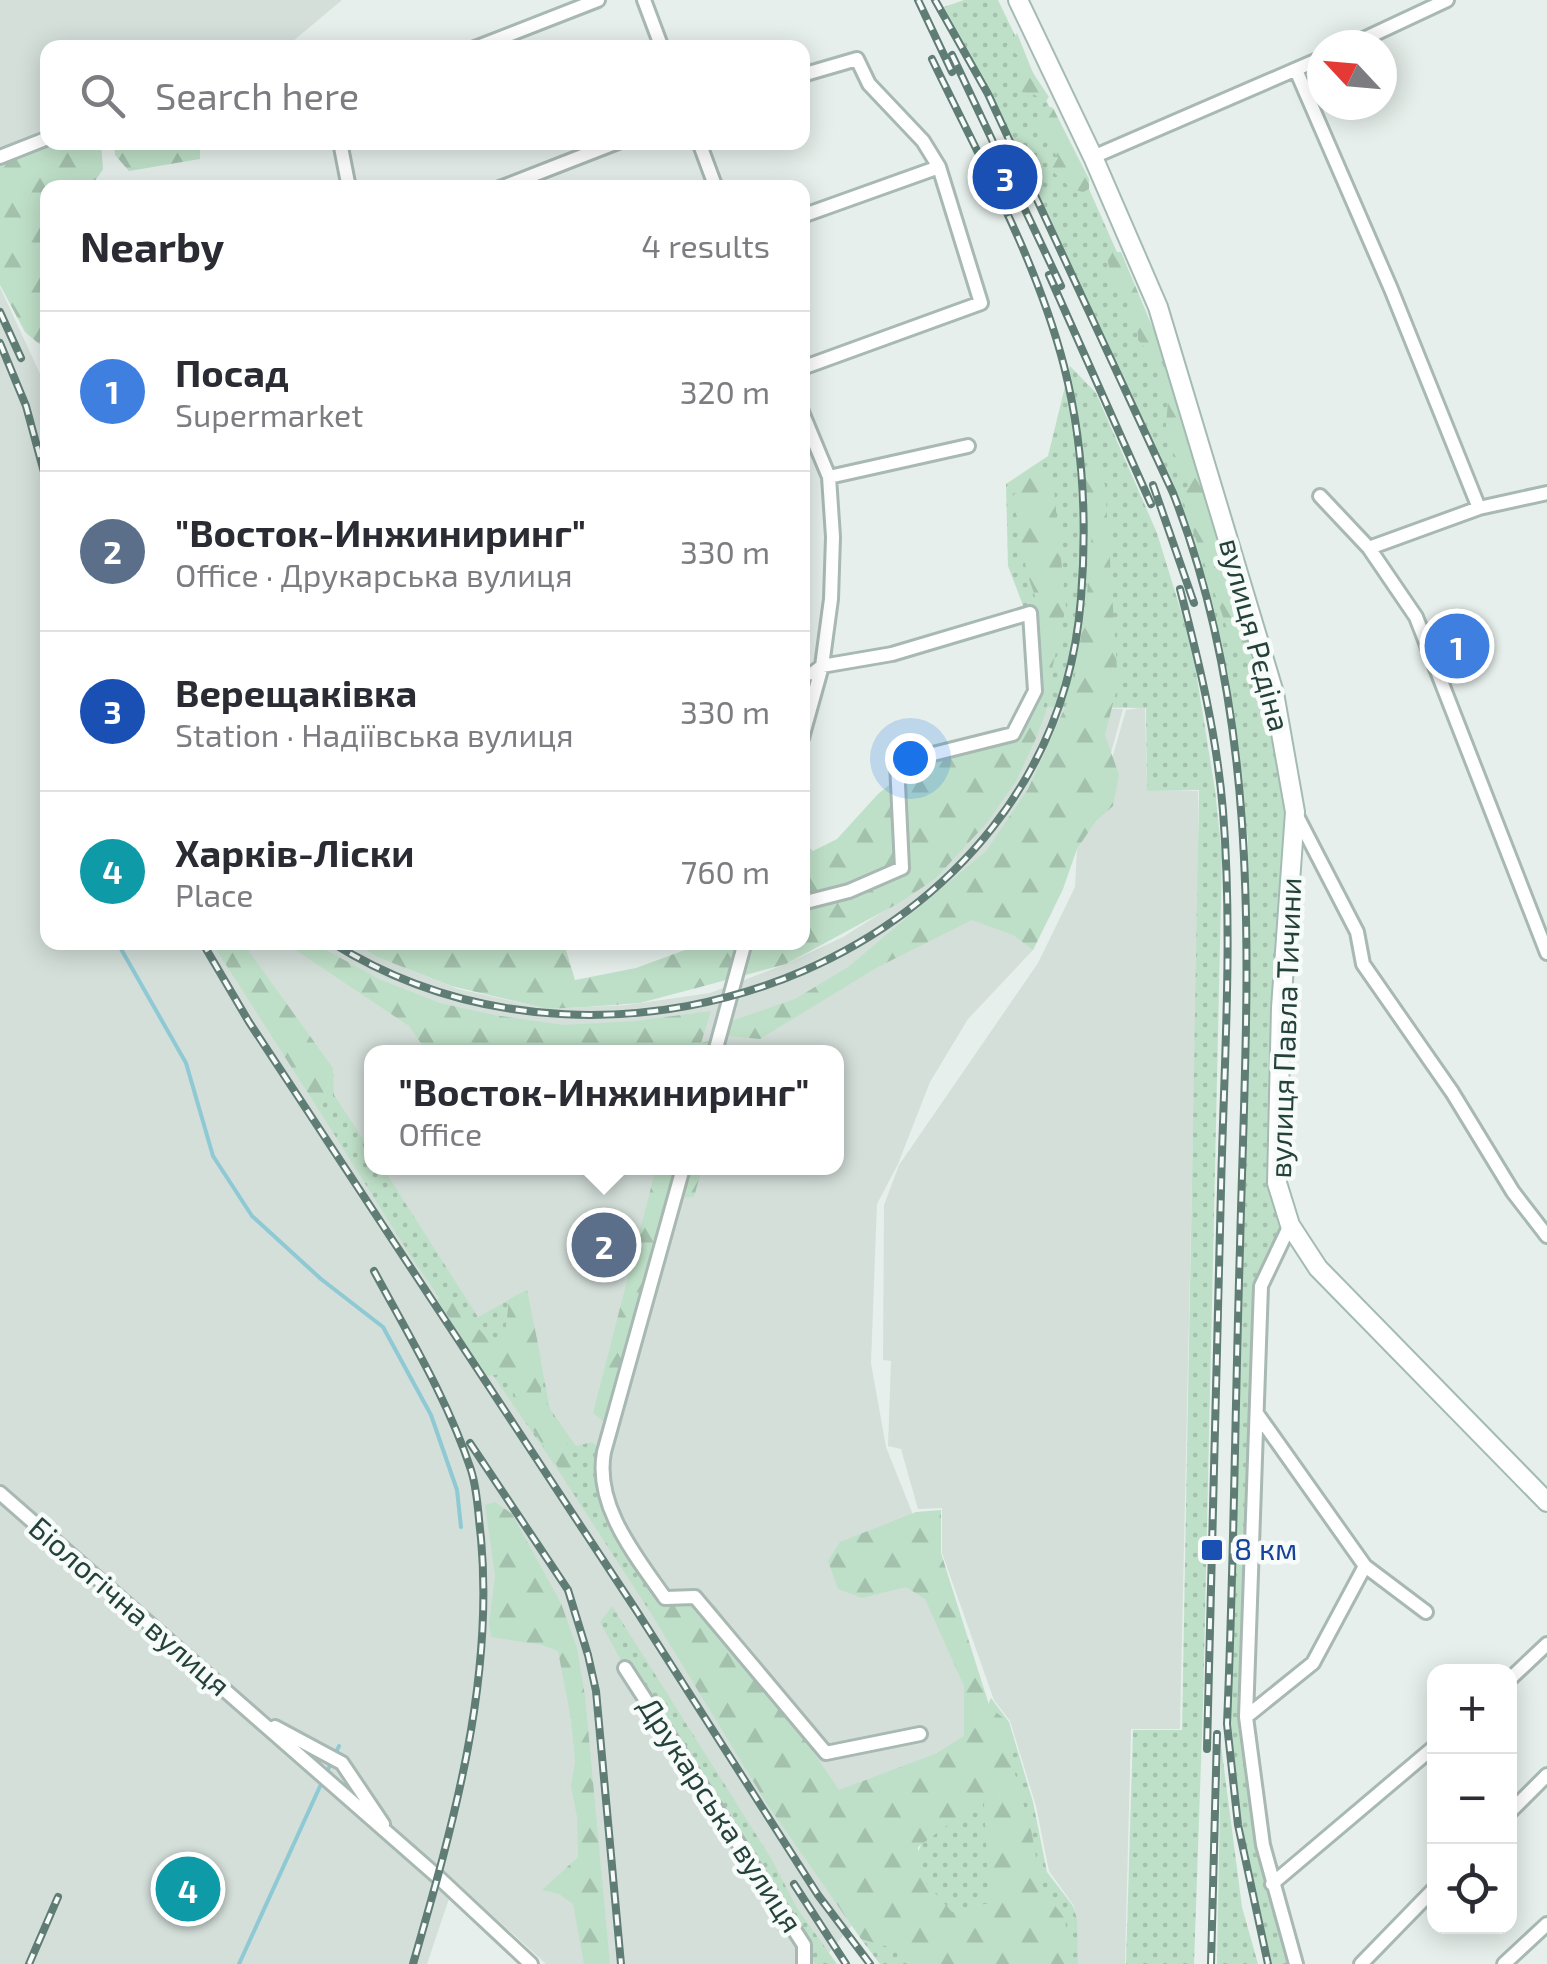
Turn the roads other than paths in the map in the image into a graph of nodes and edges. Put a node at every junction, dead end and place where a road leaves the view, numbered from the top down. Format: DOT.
graph roads {
  1 [pos="598,0"];
  2 [pos="644,0"];
  3 [pos="1018,0"];
  4 [pos="1448,0"];
  5 [pos="1383,30"];
  6 [pos="496,40"];
  7 [pos="659,40"];
  8 [pos="1307,65"];
  9 [pos="1296,70"];
  10 [pos="810,73"];
  11 [pos="40,141"];
  12 [pos="342,150"];
  13 [pos="597,150"];
  14 [pos="701,150"];
  15 [pos="1093,157"];
  16 [pos="0,158"];
  17 [pos="939,167"];
  18 [pos="347,180"];
  19 [pos="521,180"];
  20 [pos="713,180"];
  21 [pos="810,213"];
  22 [pos="810,365"];
  23 [pos="810,431"];
  24 [pos="968,446"];
  25 [pos="829,477"];
  26 [pos="1547,493"];
  27 [pos="1320,496"];
  28 [pos="1479,508"];
  29 [pos="1370,548"];
  30 [pos="822,666"];
  31 [pos="810,673"];
  32 [pos="810,709"];
  33 [pos="1295,812"];
  34 [pos="810,902"];
  35 [pos="743,950"];
  36 [pos="1547,953"];
  37 [pos="716,1045"];
  38 [pos="681,1175"];
  39 [pos="1290,1225"];
  40 [pos="1547,1236"];
  41 [pos="1258,1415"];
  42 [pos="0,1493"];
  43 [pos="1547,1502"];
  44 [pos="1365,1566"];
  45 [pos="1426,1612"];
  46 [pos="1547,1644"];
  47 [pos="625,1668"];
  48 [pos="1517,1672"];
  49 [pos="1246,1717"];
  50 [pos="259,1720"];
  51 [pos="920,1734"];
  52 [pos="1427,1754"];
  53 [pos="1547,1776"];
  54 [pos="1517,1805"];
  55 [pos="390,1835"];
  56 [pos="1272,1884"];
  57 [pos="1427,1895"];
  58 [pos="1547,1924"];
  59 [pos="532,1964"];
  60 [pos="804,1964"];
  61 [pos="1296,1964"];
  62 [pos="1361,1964"];
  63 [pos="1504,1964"];
  1 -- 6 [label="street"];
  2 -- 7 [label="street"];
  3 -- 15 [label="main road, вулиця Рєдіна"];
  4 -- 5 [label="street"];
  8 -- 9 [label="street"];
  9 -- 15 [label="street"];
  9 -- 28 [label="street"];
  10 -- 17 [label="street"];
  11 -- 16 [label="street"];
  12 -- 18 [label="street"];
  13 -- 19 [label="street"];
  14 -- 20 [label="street"];
  15 -- 33 [label="main road, вулиця Рєдіна"];
  17 -- 21 [label="street"];
  17 -- 22 [label="street"];
  23 -- 25 [label="street"];
  24 -- 25 [label="street"];
  25 -- 30 [label="street"];
  26 -- 28 [label="street"];
  27 -- 29 [label="street"];
  28 -- 29 [label="street"];
  29 -- 36 [label="street"];
  30 -- 31 [label="street"];
  30 -- 32 [label="street"];
  30 -- 34 [label="street"];
  33 -- 39 [label="main road, вулиця Павла Тичини"];
  33 -- 40 [label="street, вулиця Рєдіна"];
  35 -- 37 [label="street"];
  38 -- 51 [label="street"];
  39 -- 41 [label="street"];
  39 -- 43 [label="main road, вулиця Павла Тичини"];
  41 -- 44 [label="street"];
  41 -- 49 [label="street"];
  42 -- 50 [label="street, Біологічна вулиця"];
  44 -- 45 [label="street"];
  44 -- 49 [label="street"];
  46 -- 48 [label="street"];
  47 -- 60 [label="street, Друкарська вулиця"];
  49 -- 56 [label="street"];
  50 -- 55 [label="street, Біологічна вулиця"];
  50 -- 55 [label="street, Біологічна вулиця"];
  52 -- 56 [label="street"];
  53 -- 54 [label="street"];
  55 -- 59 [label="street, Біологічна вулиця"];
  56 -- 61 [label="street"];
  57 -- 62 [label="street"];
  58 -- 63 [label="street"];
}
